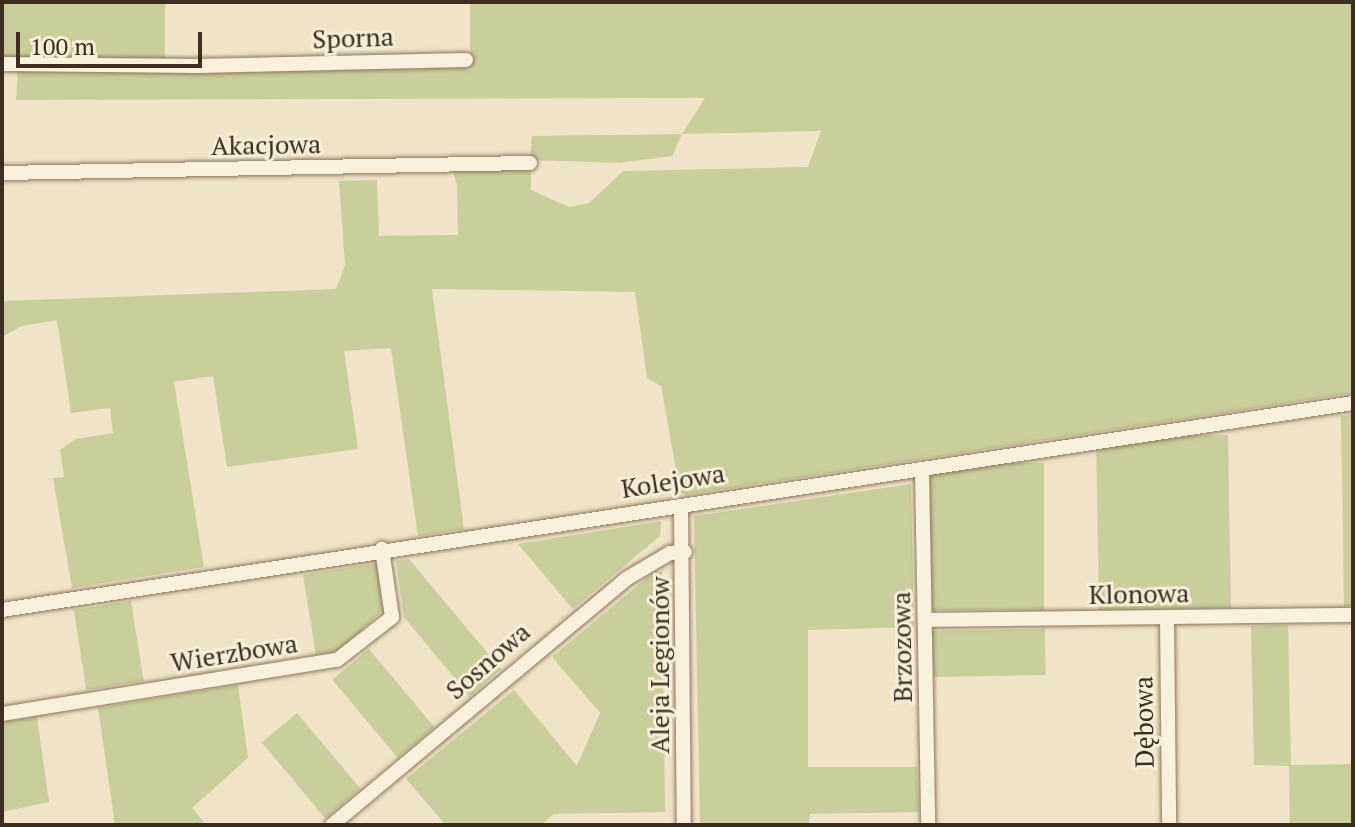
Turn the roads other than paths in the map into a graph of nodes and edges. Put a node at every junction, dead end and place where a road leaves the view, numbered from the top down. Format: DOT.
graph roads {
  1 [pos="466,60"];
  2 [pos="2,64"];
  3 [pos="530,163"];
  4 [pos="2,173"];
  5 [pos="1353,403"];
  6 [pos="922,469"];
  7 [pos="681,506"];
  8 [pos="382,549"];
  9 [pos="685,552"];
  10 [pos="2,610"];
  11 [pos="1353,615"];
  12 [pos="1167,618"];
  13 [pos="926,620"];
  14 [pos="2,714"];
  15 [pos="332,825"];
  16 [pos="684,825"];
  17 [pos="928,825"];
  18 [pos="1169,825"];
  1 -- 2 [label="street, Sporna"];
  3 -- 4 [label="street, Akacjowa"];
  5 -- 6 [label="street, Kolejowa"];
  6 -- 7 [label="street, Kolejowa"];
  6 -- 13 [label="street, Brzozowa"];
  7 -- 8 [label="street, Kolejowa"];
  7 -- 9 [label="street, Aleja Legionów"];
  8 -- 10 [label="street, Kolejowa"];
  8 -- 14 [label="street, Wierzbowa"];
  9 -- 15 [label="street, Sosnowa"];
  9 -- 16 [label="street, Aleja Legionów"];
  11 -- 12 [label="street, Klonowa"];
  12 -- 13 [label="street, Klonowa"];
  12 -- 18 [label="street, Dębowa"];
  13 -- 17 [label="street, Brzozowa"];
}
